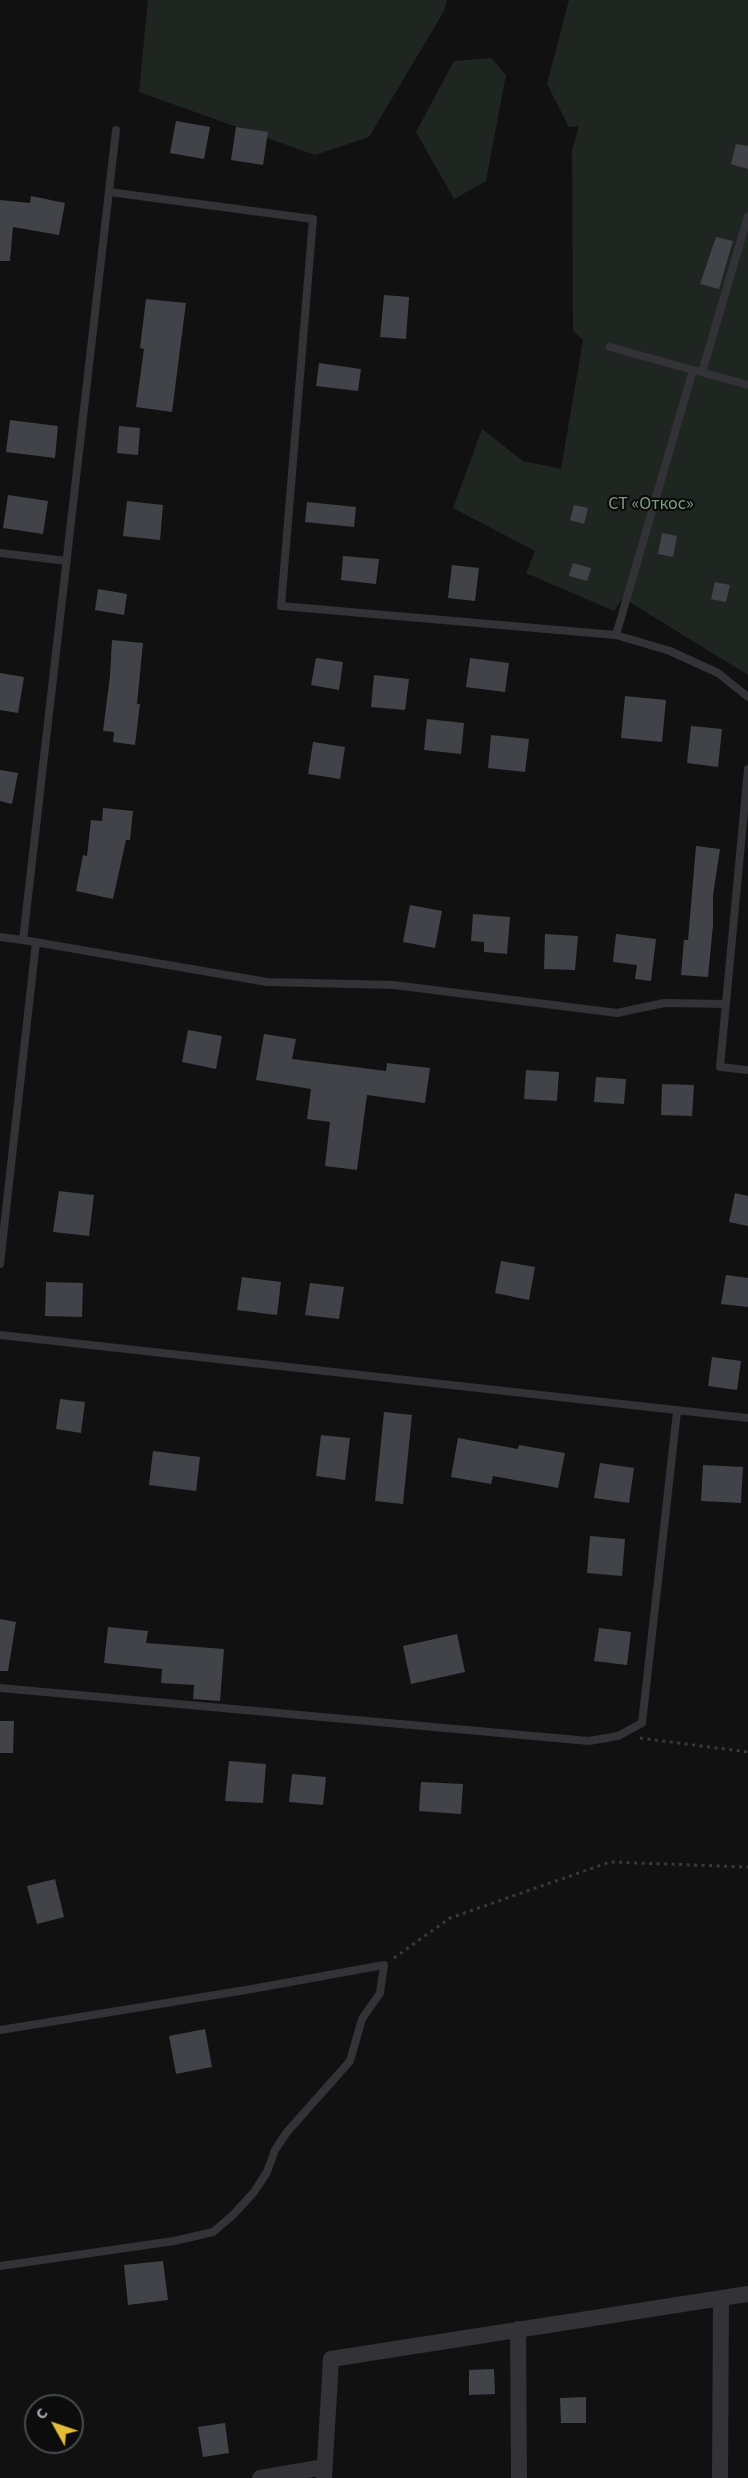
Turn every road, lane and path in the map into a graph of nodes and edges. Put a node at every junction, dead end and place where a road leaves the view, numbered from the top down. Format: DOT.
graph roads {
  1 [pos="116,130"];
  2 [pos="109,192"];
  3 [pos="748,216"];
  4 [pos="610,347"];
  5 [pos="698,371"];
  6 [pos="748,385"];
  7 [pos="0,553"];
  8 [pos="67,561"];
  9 [pos="616,636"];
  10 [pos="748,697"];
  11 [pos="748,769"];
  12 [pos="0,937"];
  13 [pos="23,940"];
  14 [pos="36,942"];
  15 [pos="726,1004"];
  16 [pos="748,1070"];
  17 [pos="0,1264"];
  18 [pos="0,1335"];
  19 [pos="677,1412"];
  20 [pos="748,1418"];
  21 [pos="0,1688"];
  22 [pos="618,1736"];
  23 [pos="748,1752"];
  24 [pos="748,1867"];
  25 [pos="384,1965"];
  26 [pos="0,2030"];
  27 [pos="0,2266"];
  28 [pos="748,2294"];
  29 [pos="720,2298"];
  30 [pos="518,2330"];
  31 [pos="324,2472"];
  32 [pos="260,2478"];
  33 [pos="519,2478"];
  34 [pos="720,2478"];
  1 -- 2 [label="lane"];
  2 -- 8 [label="lane"];
  2 -- 9 [label="lane"];
  3 -- 5 [label="lane"];
  4 -- 5 [label="lane"];
  5 -- 6 [label="lane"];
  5 -- 9 [label="lane"];
  7 -- 8 [label="lane"];
  8 -- 13 [label="lane"];
  9 -- 10 [label="lane"];
  11 -- 15 [label="lane"];
  12 -- 13 [label="lane"];
  13 -- 14 [label="lane"];
  14 -- 15 [label="lane"];
  14 -- 17 [label="lane"];
  15 -- 16 [label="lane"];
  18 -- 19 [label="lane"];
  19 -- 20 [label="lane"];
  19 -- 22 [label="lane"];
  21 -- 22 [label="lane"];
  22 -- 23 [label="path"];
  24 -- 25 [label="path"];
  25 -- 26 [label="lane"];
  25 -- 27 [label="lane"];
  28 -- 29 [label="street"];
  29 -- 30 [label="street"];
  29 -- 34 [label="street"];
  30 -- 31 [label="street"];
  30 -- 33 [label="street"];
  31 -- 32 [label="street"];
}
